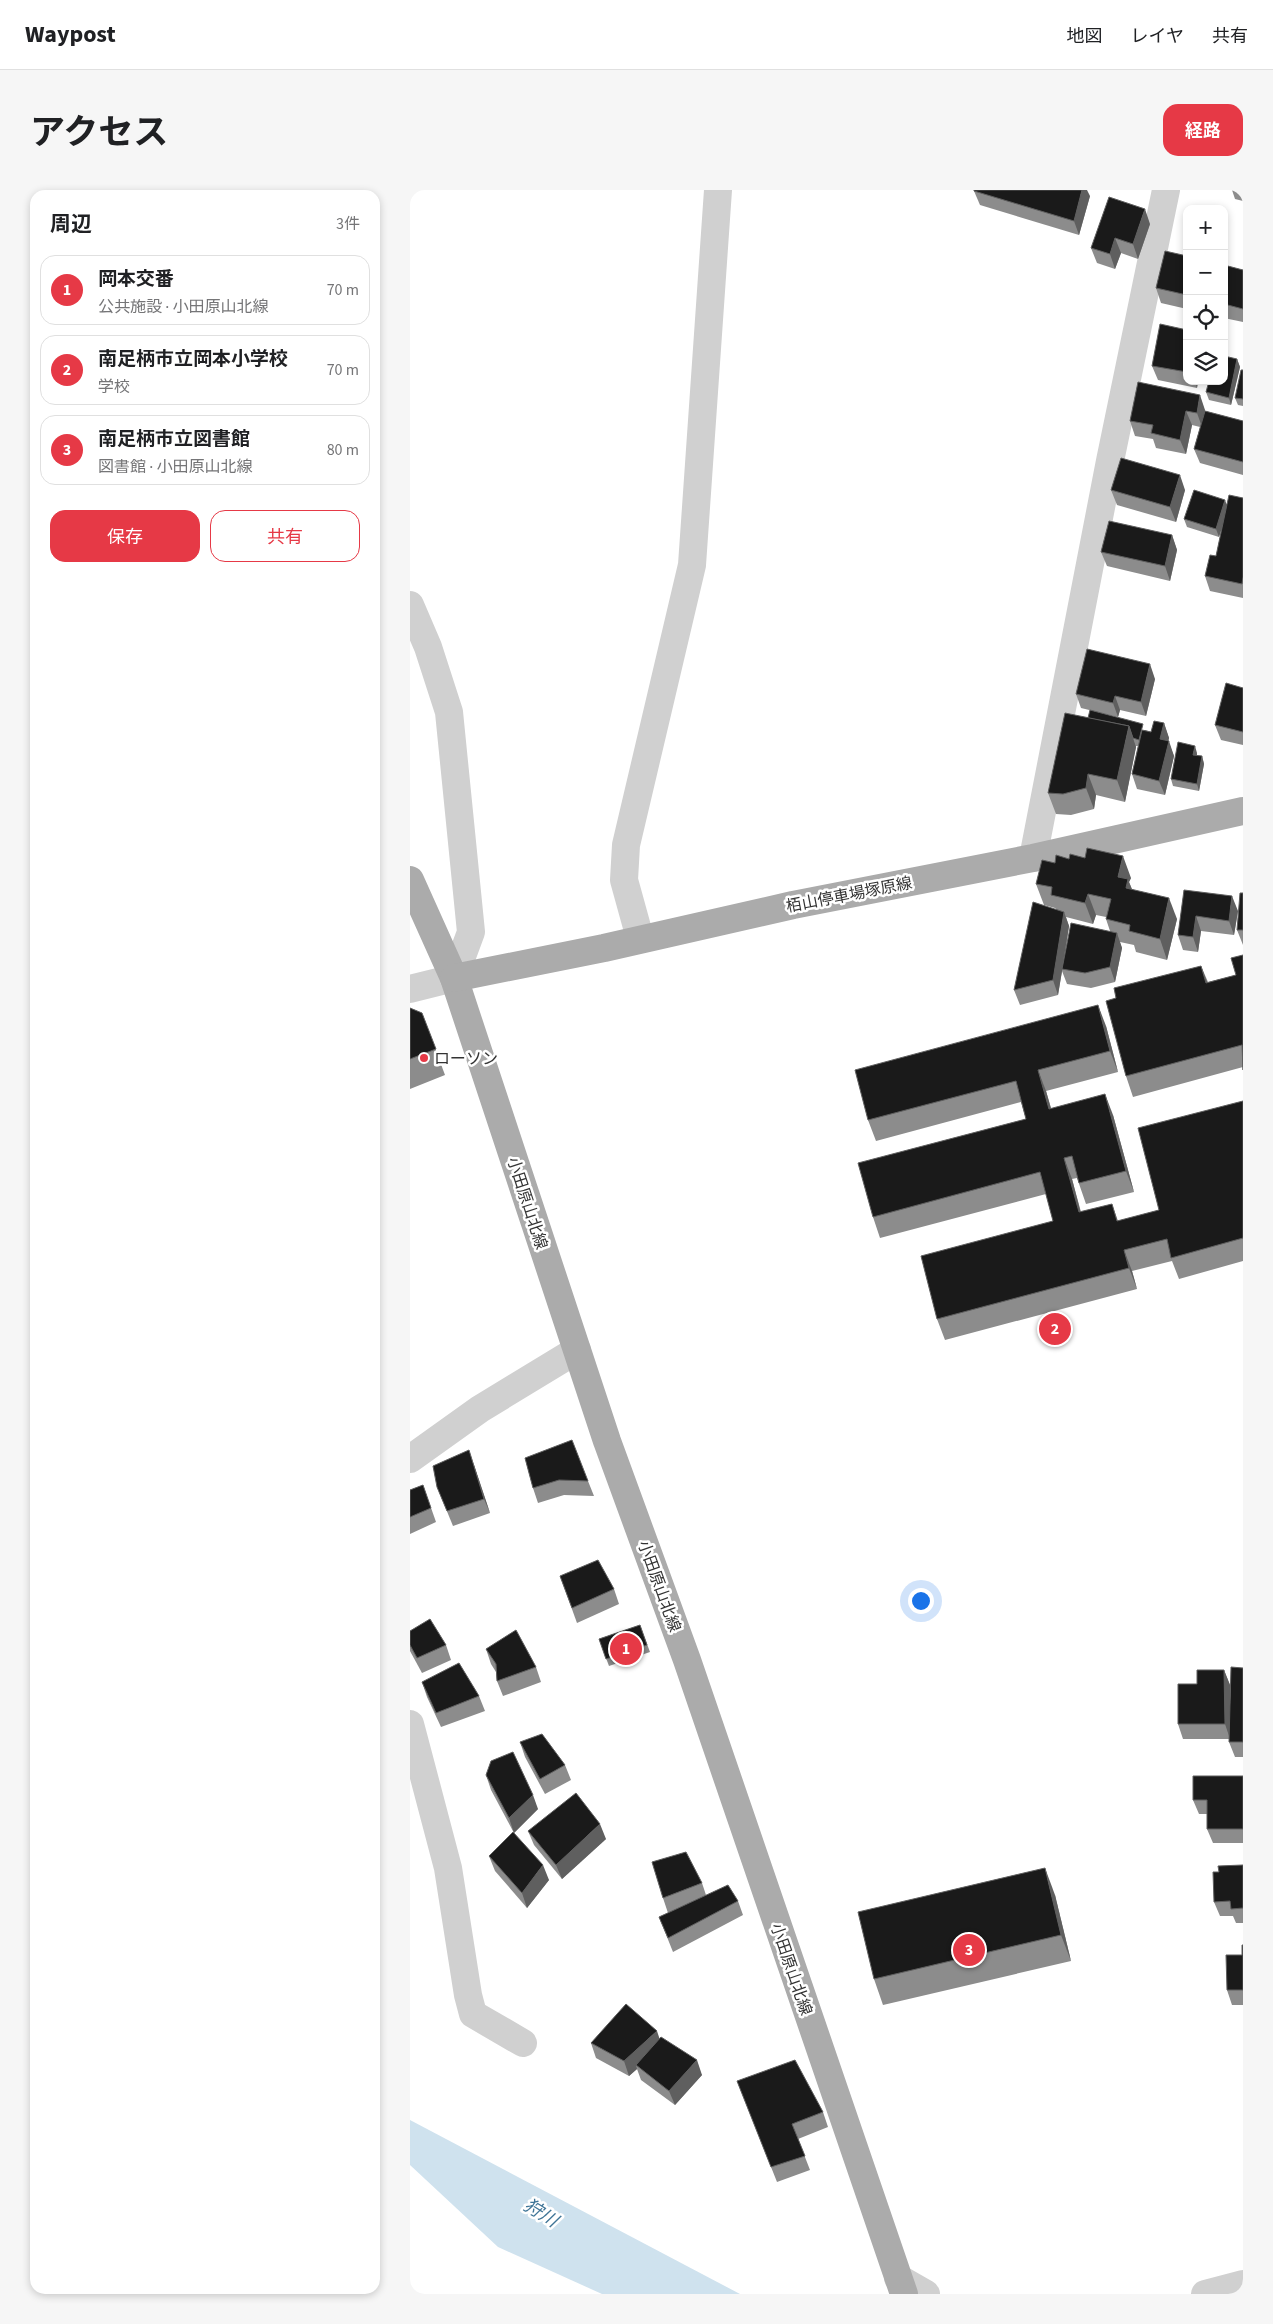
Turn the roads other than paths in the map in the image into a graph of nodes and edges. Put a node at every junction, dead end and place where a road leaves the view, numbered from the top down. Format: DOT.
graph roads {
  1 [pos="718,190"];
  2 [pos="1166,190"];
  3 [pos="410,605"];
  4 [pos="1243,810"];
  5 [pos="1033,858"];
  6 [pos="410,880"];
  7 [pos="640,938"];
  8 [pos="454,978"];
  9 [pos="410,989"];
  10 [pos="576,1350"];
  11 [pos="410,1459"];
  12 [pos="410,1724"];
  13 [pos="522,2043"];
  14 [pos="1243,2284"];
  15 [pos="901,2286"];
  16 [pos="926,2294"];
  17 [pos="1205,2294"];
  1 -- 7 [label="street"];
  2 -- 5 [label="street"];
  3 -- 8 [label="street"];
  4 -- 5 [label="main road, 栢山停車場塚原線"];
  5 -- 7 [label="main road, 栢山停車場塚原線"];
  6 -- 8 [label="main road, 小田原山北線"];
  7 -- 8 [label="main road, 栢山停車場塚原線"];
  8 -- 9 [label="street"];
  8 -- 10 [label="main road, 小田原山北線"];
  10 -- 11 [label="street"];
  10 -- 15 [label="main road, 小田原山北線"];
  12 -- 13 [label="street"];
  14 -- 17 [label="street"];
  15 -- 16 [label="street"];
}
